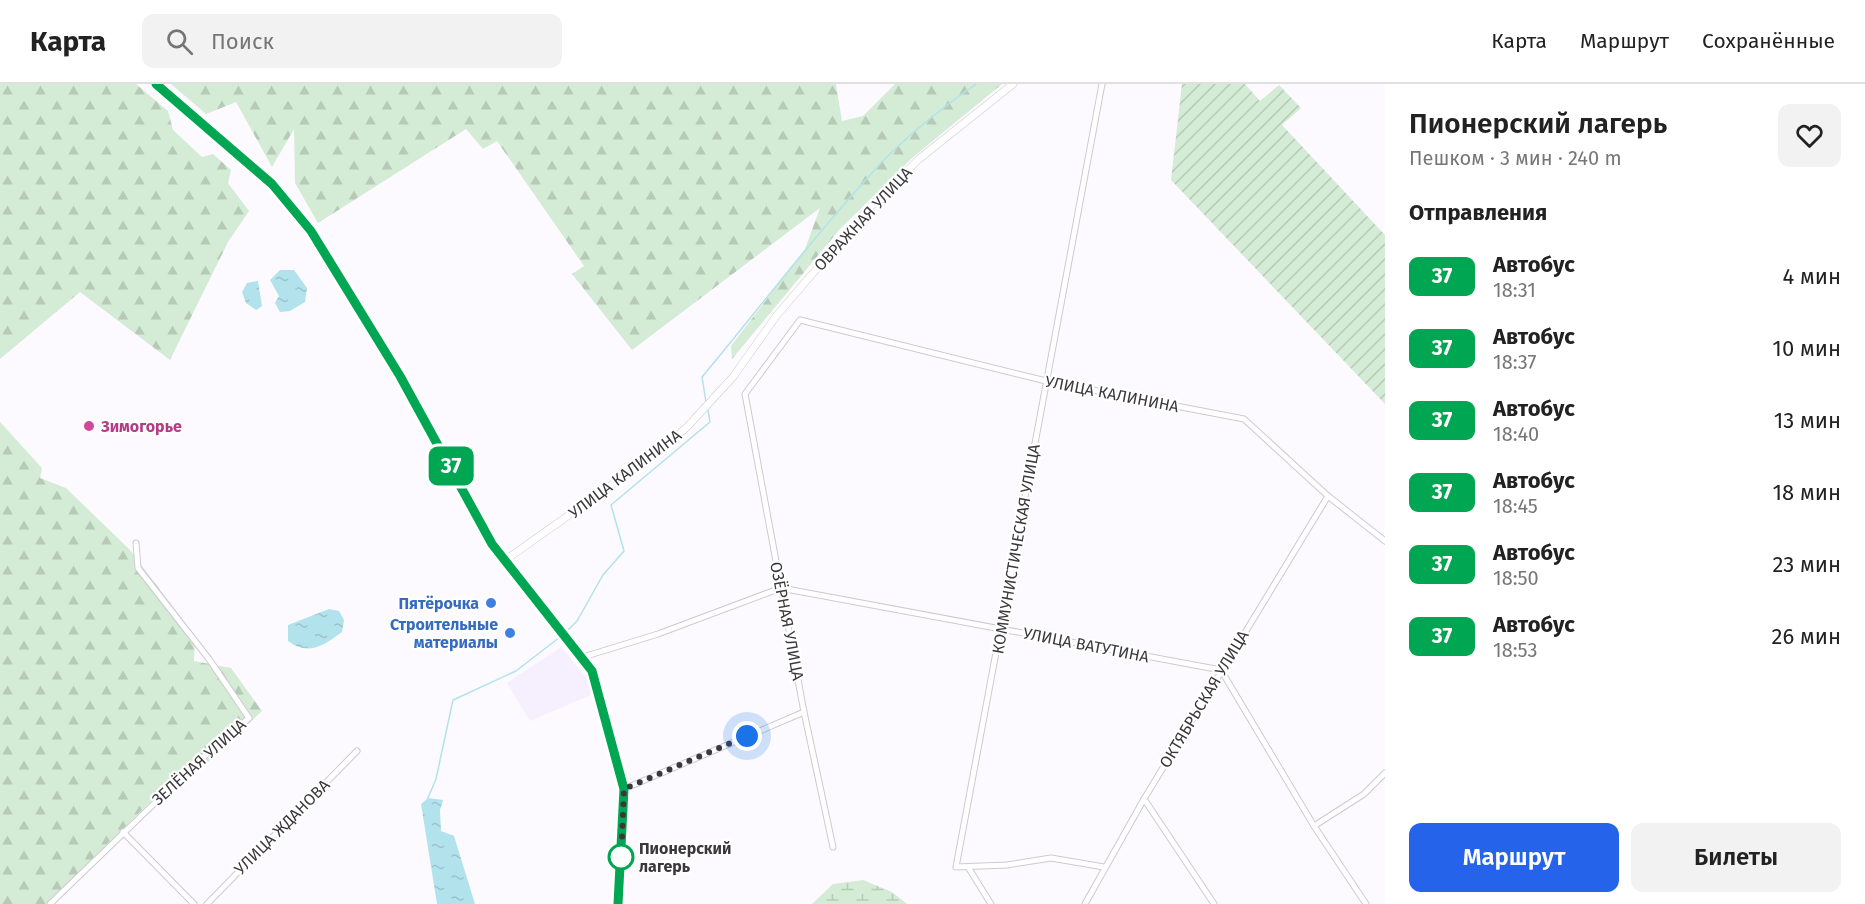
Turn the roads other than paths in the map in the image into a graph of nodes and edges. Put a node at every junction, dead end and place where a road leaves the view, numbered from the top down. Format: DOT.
graph roads {
  1 [pos="156,84"];
  2 [pos="1013,84"];
  3 [pos="1102,84"];
  4 [pos="777,315"];
  5 [pos="1046,381"];
  6 [pos="745,394"];
  7 [pos="1328,496"];
  8 [pos="1385,542"];
  9 [pos="136,543"];
  10 [pos="504,561"];
  11 [pos="781,588"];
  12 [pos="1002,629"];
  13 [pos="583,657"];
  14 [pos="1221,670"];
  15 [pos="804,712"];
  16 [pos="357,751"];
  17 [pos="1385,773"];
  18 [pos="624,789"];
  19 [pos="1144,799"];
  20 [pos="1314,826"];
  21 [pos="123,832"];
  22 [pos="833,847"];
  23 [pos="968,867"];
  24 [pos="1104,867"];
  25 [pos="50,904"];
  26 [pos="194,904"];
  27 [pos="207,904"];
  28 [pos="618,904"];
  29 [pos="991,904"];
  30 [pos="1085,904"];
  31 [pos="1214,904"];
  32 [pos="1366,904"];
  1 -- 10 [label="street"];
  2 -- 4 [label="street, ОВРАЖНАЯ УЛИЦА"];
  3 -- 5 [label="street, КОММУНИСТИЧЕСКАЯ УЛИЦА"];
  4 -- 10 [label="street, УЛИЦА КАЛИНИНА"];
  5 -- 6 [label="street, УЛИЦА КАЛИНИНА"];
  5 -- 7 [label="street, УЛИЦА КАЛИНИНА"];
  5 -- 12 [label="street, КОММУНИСТИЧЕСКАЯ УЛИЦА"];
  6 -- 11 [label="street, ОЗЁРНАЯ УЛИЦА"];
  7 -- 8 [label="street, УЛИЦА КАЛИНИНА"];
  7 -- 14 [label="street, ОКТЯБРЬСКАЯ УЛИЦА"];
  9 -- 21 [label="street, ЗЕЛЁНАЯ УЛИЦА"];
  10 -- 13 [label="street"];
  11 -- 12 [label="street, УЛИЦА ВАТУТИНА"];
  11 -- 13 [label="street"];
  11 -- 15 [label="street, ОЗЁРНАЯ УЛИЦА"];
  12 -- 14 [label="street, УЛИЦА ВАТУТИНА"];
  12 -- 23 [label="street, КОММУНИСТИЧЕСКАЯ УЛИЦА"];
  13 -- 18 [label="street"];
  14 -- 19 [label="street, ОКТЯБРЬСКАЯ УЛИЦА"];
  14 -- 20 [label="street"];
  15 -- 18 [label="street"];
  15 -- 22 [label="street, ОЗЁРНАЯ УЛИЦА"];
  16 -- 27 [label="street, УЛИЦА ЖДАНОВА"];
  17 -- 20 [label="street"];
  18 -- 28 [label="street"];
  19 -- 24 [label="street, ОКТЯБРЬСКАЯ УЛИЦА"];
  19 -- 31 [label="street"];
  20 -- 32 [label="street"];
  21 -- 25 [label="street, ЗЕЛЁНАЯ УЛИЦА"];
  21 -- 26 [label="street"];
  23 -- 24 [label="street"];
  23 -- 29 [label="street"];
  24 -- 30 [label="street, ОКТЯБРЬСКАЯ УЛИЦА"];
}
